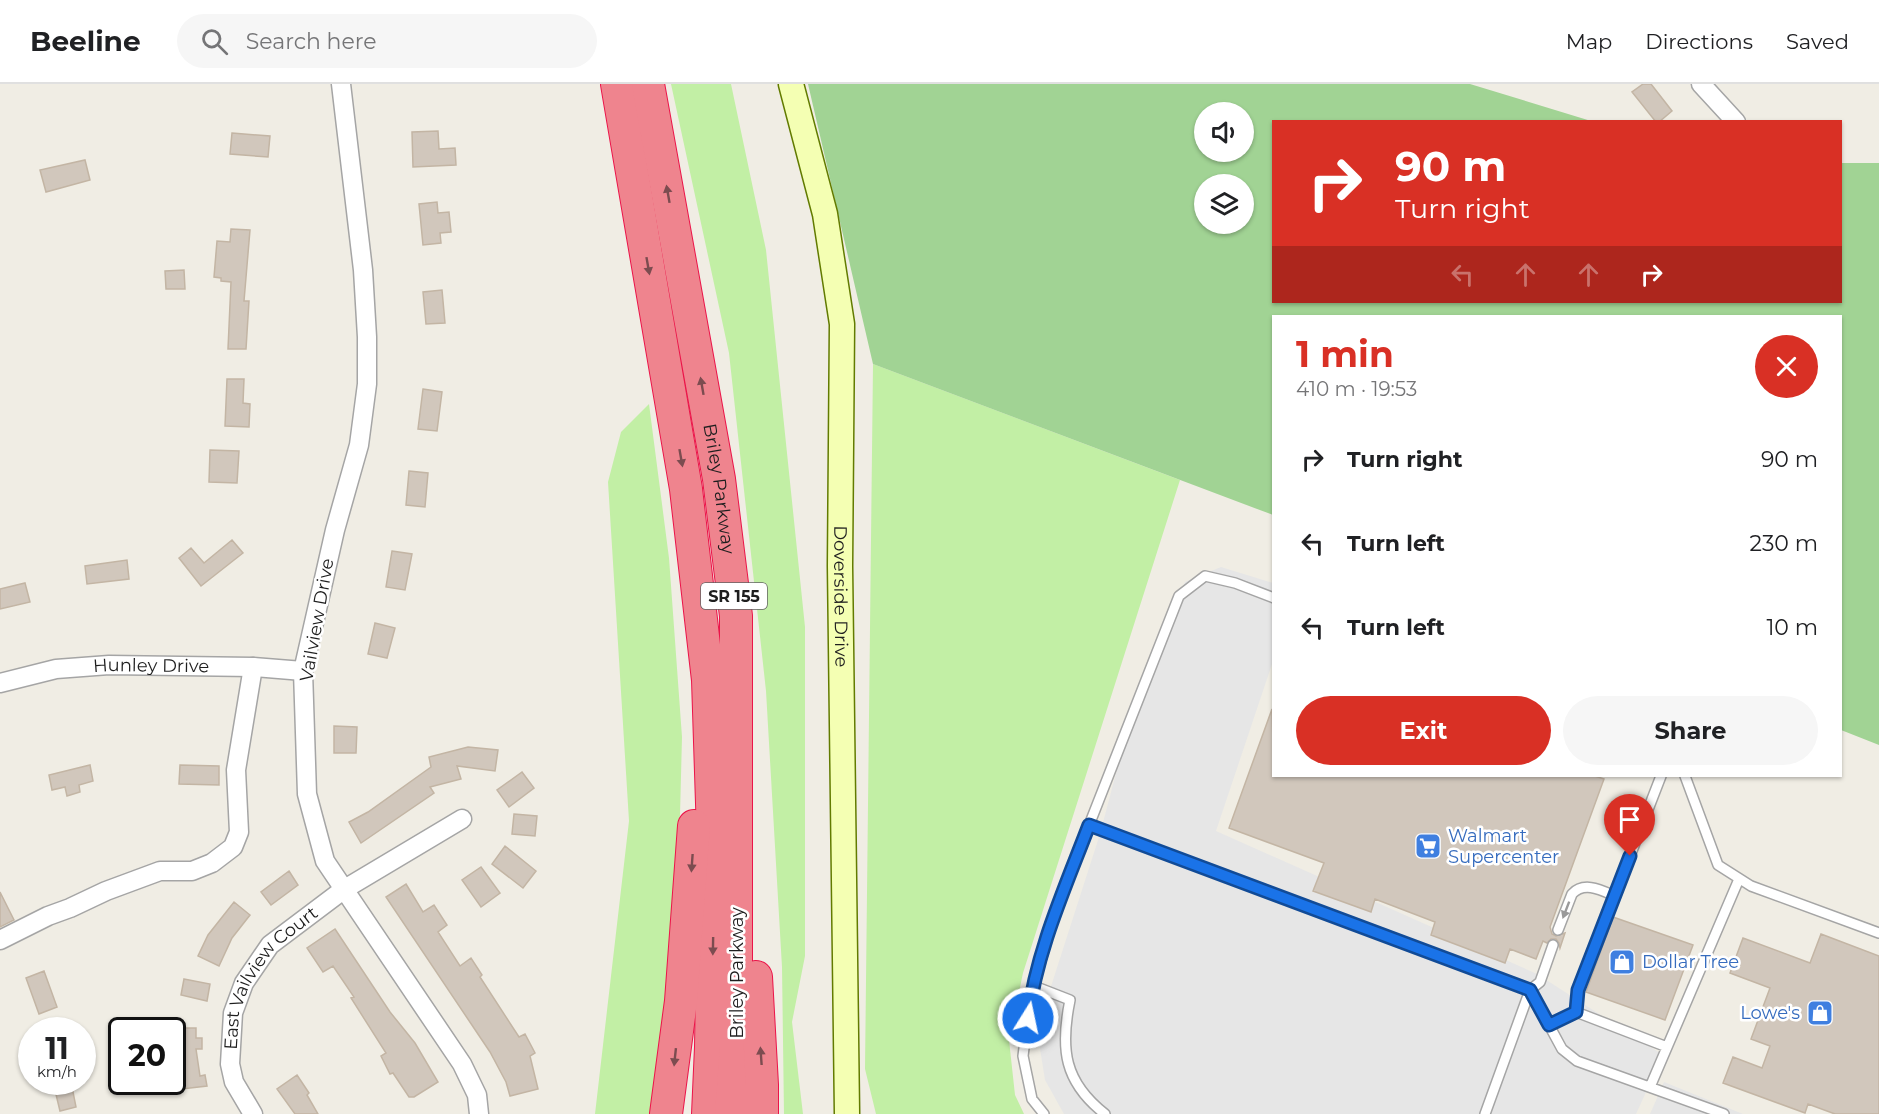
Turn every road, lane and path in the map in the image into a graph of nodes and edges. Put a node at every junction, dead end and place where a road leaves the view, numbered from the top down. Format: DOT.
graph roads {
  1 [pos="341,84"];
  2 [pos="616,84"];
  3 [pos="648,84"];
  4 [pos="791,84"];
  5 [pos="1701,84"];
  6 [pos="1734,120"];
  7 [pos="686,489"];
  8 [pos="1272,597"];
  9 [pos="736,616"];
  10 [pos="253,667"];
  11 [pos="303,671"];
  12 [pos="0,684"];
  13 [pos="1661,777"];
  14 [pos="1684,777"];
  15 [pos="462,819"];
  16 [pos="1089,825"];
  17 [pos="1738,879"];
  18 [pos="343,890"];
  19 [pos="1614,896"];
  20 [pos="1558,930"];
  21 [pos="1879,933"];
  22 [pos="0,940"];
  23 [pos="1553,945"];
  24 [pos="1034,986"];
  25 [pos="1530,990"];
  26 [pos="1576,1012"];
  27 [pos="1549,1025"];
  28 [pos="1667,1047"];
  29 [pos="1650,1087"];
  30 [pos="253,1114"];
  31 [pos="479,1114"];
  32 [pos="666,1114"];
  33 [pos="708,1114"];
  34 [pos="731,1114"];
  35 [pos="762,1114"];
  36 [pos="847,1114"];
  37 [pos="1044,1114"];
  38 [pos="1105,1114"];
  39 [pos="1485,1114"];
  40 [pos="1724,1114"];
  1 -- 11 [label="street, Vailview Drive"];
  2 -- 7 [label="highway, Briley Parkway / SR 155, one-way"];
  9 -- 3 [label="highway, Briley Parkway / SR 155, one-way"];
  4 -- 36 [label="street, Doverside Drive"];
  5 -- 6 [label="street"];
  7 -- 32 [label="highway, one-way"];
  7 -- 33 [label="highway, Briley Parkway / SR 155, one-way"];
  8 -- 16 [label="lane"];
  9 -- 34 [label="highway, Briley Parkway / SR 155"];
  35 -- 9 [label="highway, one-way"];
  10 -- 11 [label="street, Hunley Drive"];
  10 -- 12 [label="street, Hunley Drive"];
  10 -- 22 [label="street"];
  11 -- 18 [label="street, Vailview Drive"];
  13 -- 19 [label="lane"];
  14 -- 17 [label="lane"];
  15 -- 18 [label="street, East Vailview Court"];
  16 -- 24 [label="lane"];
  16 -- 25 [label="lane"];
  17 -- 21 [label="lane"];
  17 -- 28 [label="lane"];
  18 -- 30 [label="street, East Vailview Court"];
  18 -- 31 [label="street, Vailview Drive"];
  19 -- 20 [label="lane, one-way"];
  19 -- 26 [label="lane"];
  23 -- 25 [label="lane"];
  24 -- 37 [label="lane"];
  24 -- 38 [label="lane"];
  25 -- 27 [label="lane"];
  25 -- 39 [label="lane"];
  26 -- 27 [label="lane"];
  26 -- 28 [label="lane"];
  27 -- 29 [label="lane"];
  28 -- 29 [label="lane"];
  29 -- 40 [label="lane"];
}
